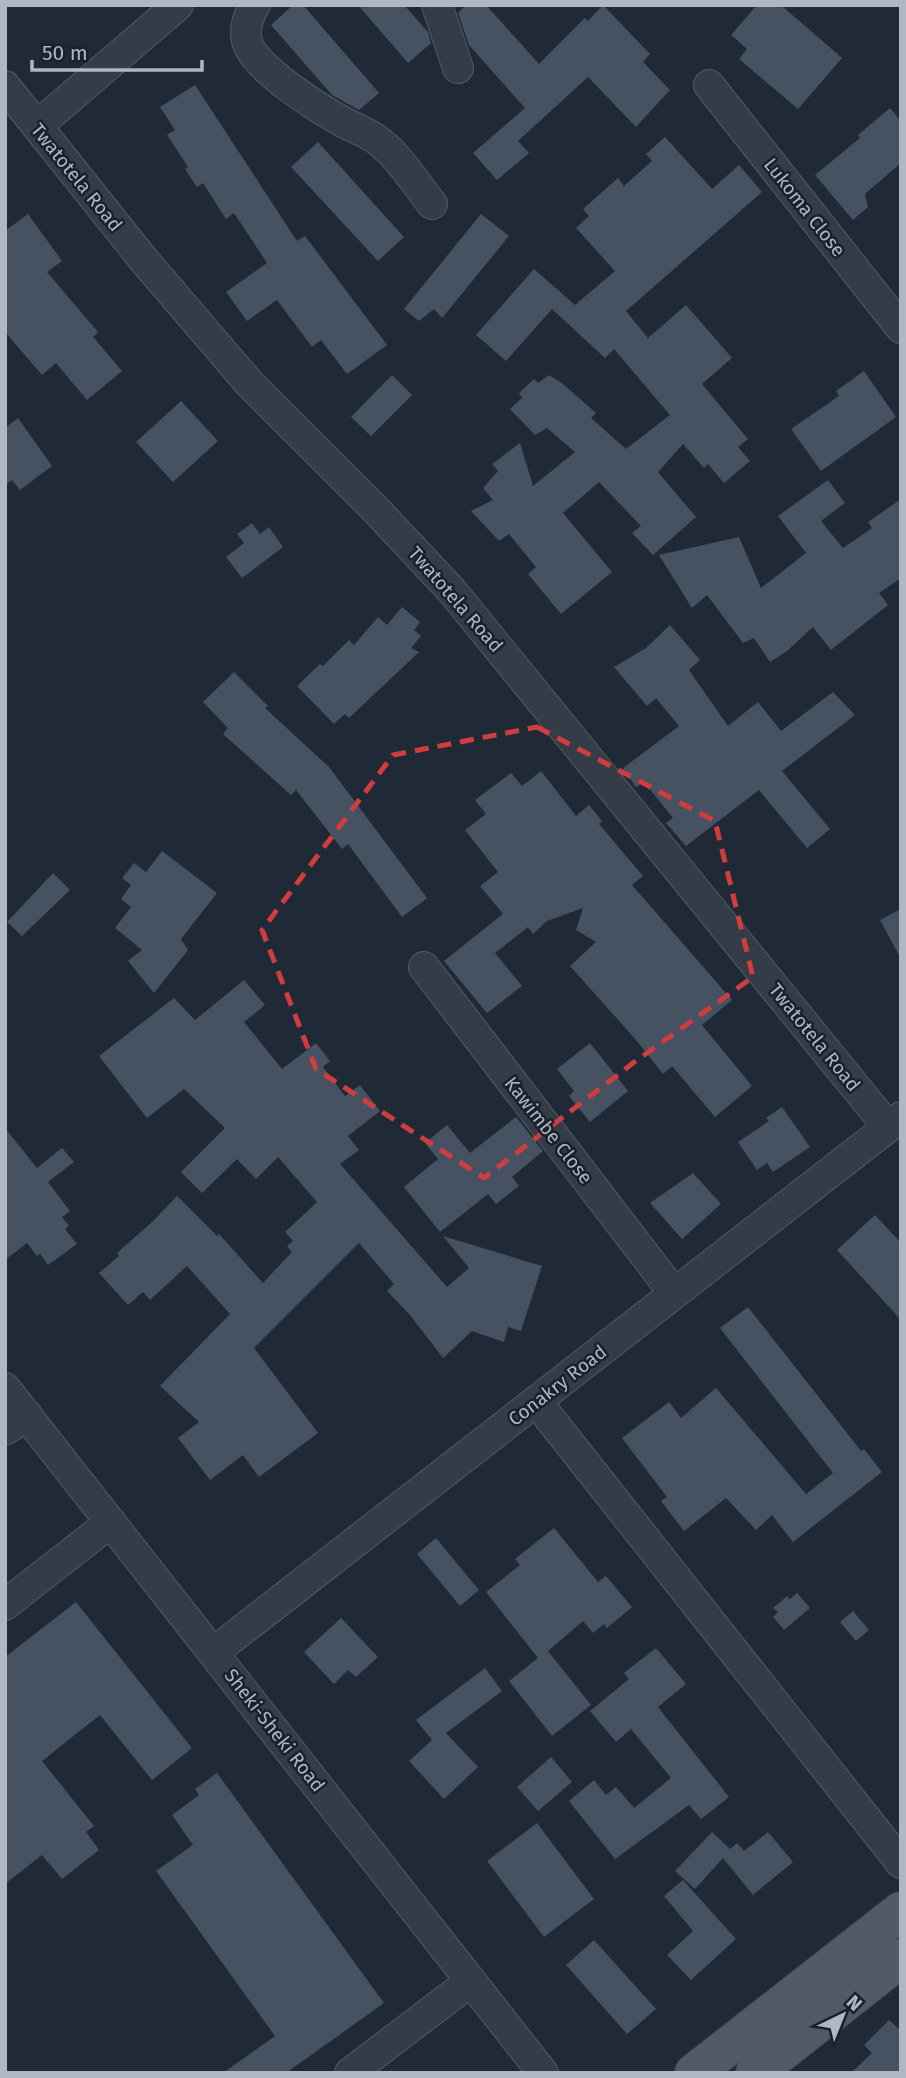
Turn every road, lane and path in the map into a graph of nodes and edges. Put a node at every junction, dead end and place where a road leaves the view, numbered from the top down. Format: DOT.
graph roads {
  1 [pos="178,5"];
  2 [pos="255,5"];
  3 [pos="437,5"];
  4 [pos="458,68"];
  5 [pos="709,85"];
  6 [pos="5,86"];
  7 [pos="37,127"];
  8 [pos="432,204"];
  9 [pos="901,328"];
  10 [pos="424,967"];
  11 [pos="894,1122"];
  12 [pos="674,1293"];
  13 [pos="5,1388"];
  14 [pos="536,1401"];
  15 [pos="16,1423"];
  16 [pos="111,1522"];
  17 [pos="5,1605"];
  18 [pos="214,1653"];
  19 [pos="901,1863"];
  20 [pos="901,1911"];
  21 [pos="901,1958"];
  22 [pos="471,1981"];
  23 [pos="350,2073"];
  24 [pos="544,2073"];
  25 [pos="694,2073"];
  26 [pos="755,2073"];
  1 -- 7 [label="street"];
  2 -- 8 [label="street"];
  3 -- 4 [label="street"];
  5 -- 9 [label="street, Lukoma Close"];
  6 -- 7 [label="street, Twatotela Road"];
  7 -- 11 [label="street, Twatotela Road"];
  10 -- 12 [label="street, Kawimbe Close"];
  11 -- 12 [label="street, Conakry Road"];
  12 -- 14 [label="street, Conakry Road"];
  13 -- 15 [label="street, Sheki-Sheki Road"];
  14 -- 18 [label="street, Conakry Road"];
  14 -- 19 [label="street"];
  15 -- 16 [label="street, Sheki-Sheki Road"];
  16 -- 17 [label="street"];
  16 -- 18 [label="street, Sheki-Sheki Road"];
  18 -- 22 [label="street, Sheki-Sheki Road"];
  20 -- 25 [label="main road"];
  21 -- 26 [label="main road"];
  22 -- 23 [label="street"];
  22 -- 24 [label="street, Sheki-Sheki Road"];
}
